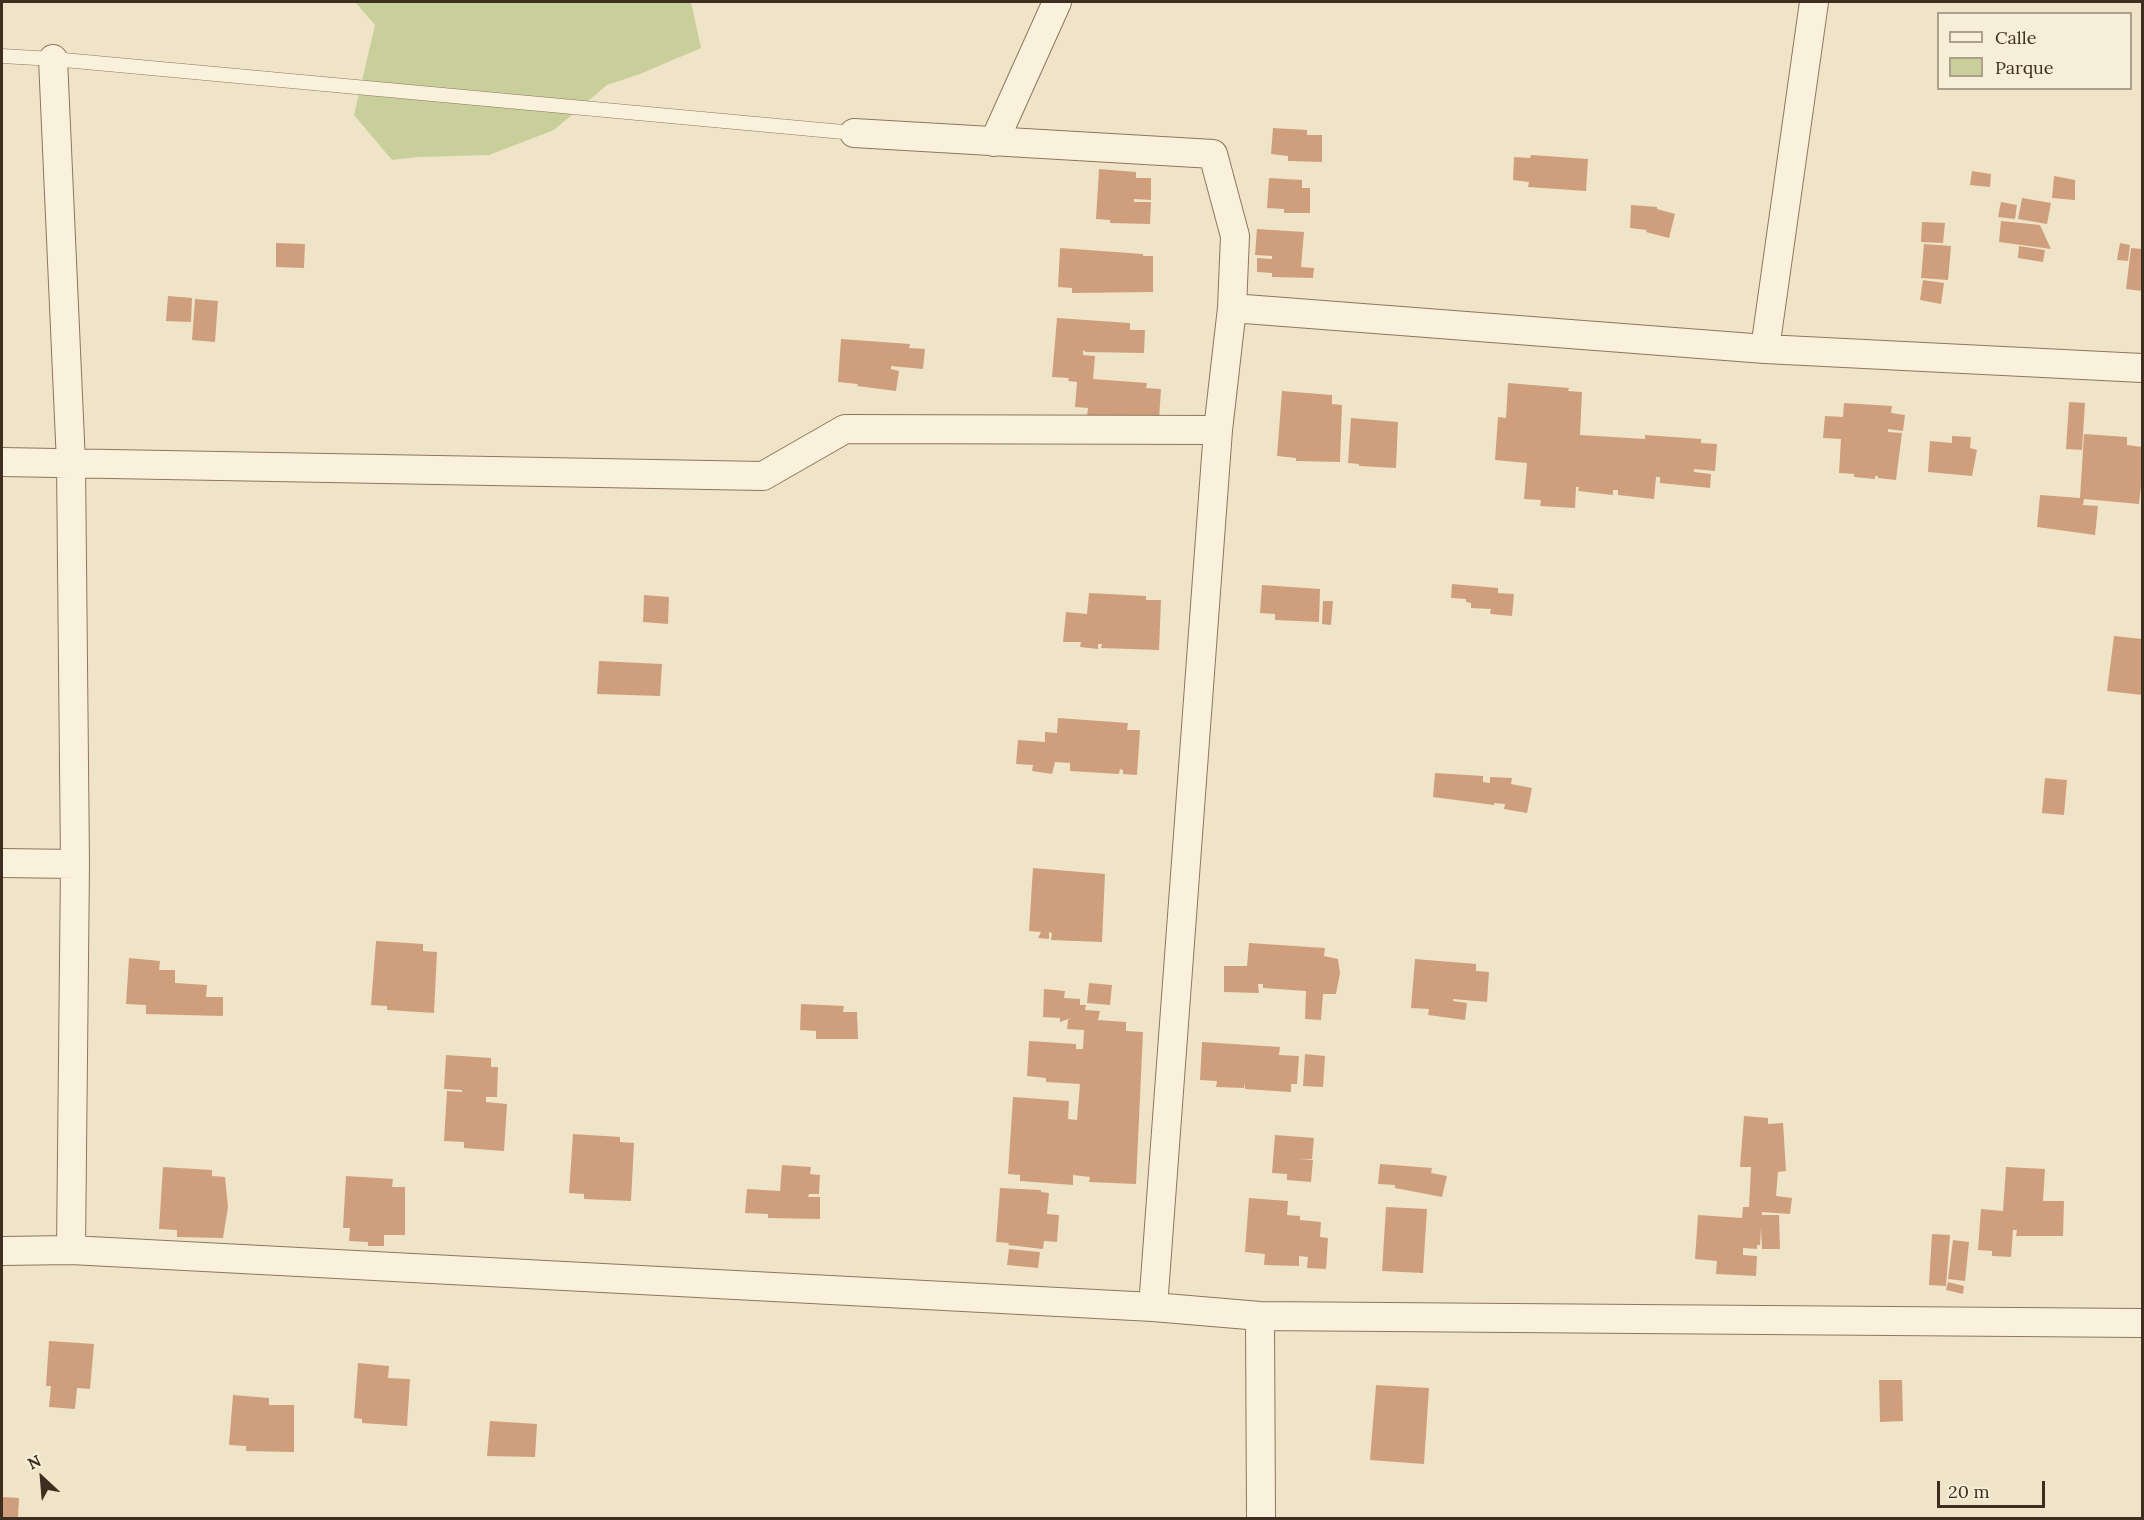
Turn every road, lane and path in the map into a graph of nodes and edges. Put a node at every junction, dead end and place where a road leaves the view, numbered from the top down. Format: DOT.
graph roads {
  1 [pos="1057,2"];
  2 [pos="1814,2"];
  3 [pos="2,56"];
  4 [pos="53,59"];
  5 [pos="854,134"];
  6 [pos="994,142"];
  7 [pos="1232,308"];
  8 [pos="1765,349"];
  9 [pos="2142,368"];
  10 [pos="1218,430"];
  11 [pos="2,462"];
  12 [pos="70,463"];
  13 [pos="2,862"];
  14 [pos="75,864"];
  15 [pos="71,1250"];
  16 [pos="2,1251"];
  17 [pos="1153,1306"];
  18 [pos="1260,1316"];
  19 [pos="2142,1323"];
  20 [pos="1261,1518"];
  1 -- 6 [label="street"];
  2 -- 8 [label="street"];
  3 -- 4 [label="lane"];
  4 -- 5 [label="lane"];
  4 -- 12 [label="street"];
  5 -- 6 [label="street"];
  6 -- 7 [label="street"];
  7 -- 8 [label="street"];
  7 -- 10 [label="street"];
  8 -- 9 [label="street"];
  10 -- 12 [label="street"];
  10 -- 17 [label="street"];
  11 -- 12 [label="street"];
  12 -- 14 [label="street"];
  13 -- 14 [label="street"];
  14 -- 15 [label="street"];
  15 -- 16 [label="street"];
  15 -- 17 [label="street"];
  17 -- 18 [label="street"];
  18 -- 19 [label="street"];
  18 -- 20 [label="street"];
}
